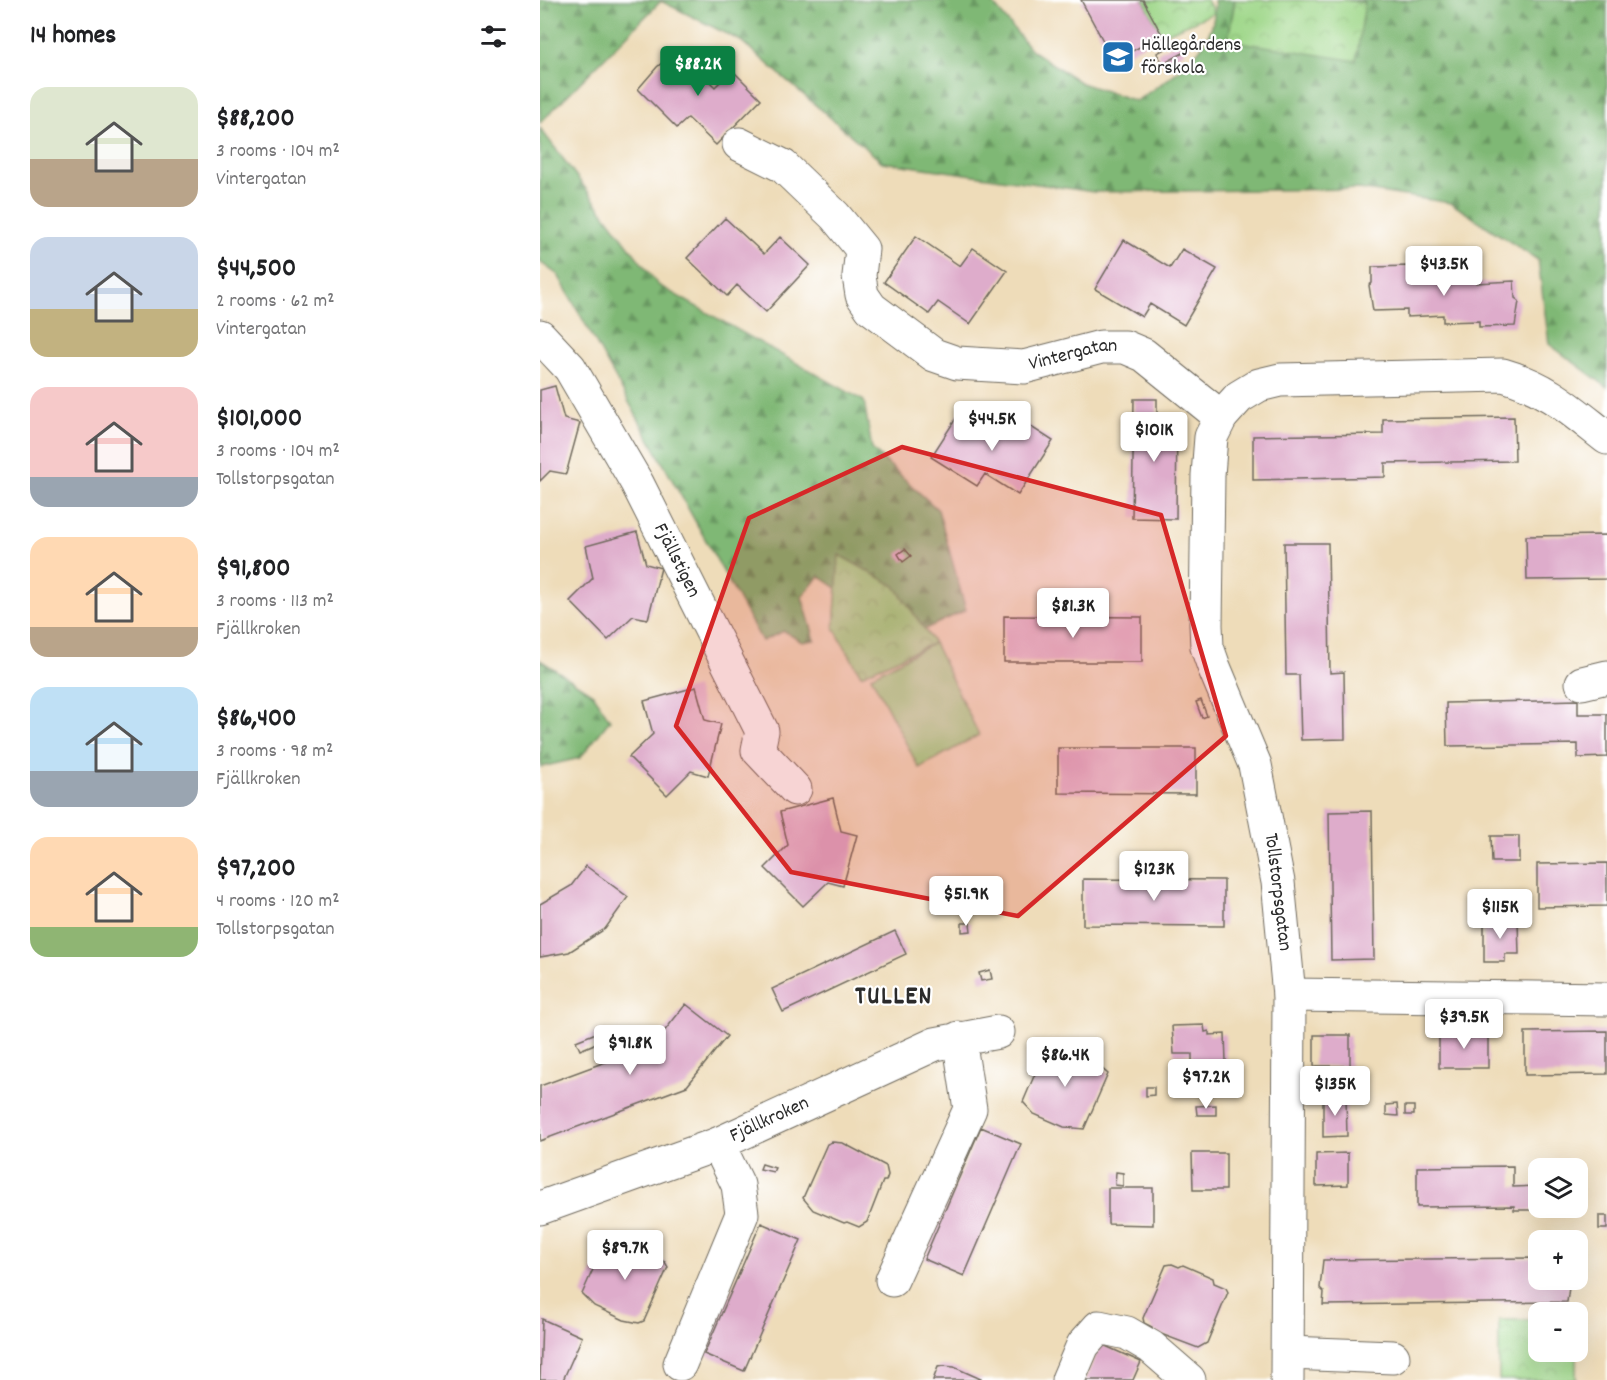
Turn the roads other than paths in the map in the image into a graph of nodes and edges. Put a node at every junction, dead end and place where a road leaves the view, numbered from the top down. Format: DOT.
graph roads {
  1 [pos="739,144"];
  2 [pos="540,336"];
  3 [pos="1221,417"];
  4 [pos="1607,438"];
  5 [pos="795,789"];
  6 [pos="1289,995"];
  7 [pos="1607,999"];
  8 [pos="998,1032"];
  9 [pos="959,1038"];
  10 [pos="718,1144"];
  11 [pos="540,1208"];
  12 [pos="892,1280"];
  13 [pos="1393,1357"];
  14 [pos="680,1364"];
  15 [pos="1287,1366"];
  16 [pos="1068,1380"];
  17 [pos="1189,1380"];
  1 -- 3 [label="street, Vintergatan"];
  2 -- 5 [label="street, Fjällstigen"];
  3 -- 4 [label="street"];
  3 -- 6 [label="street, Tollstorpsgatan"];
  6 -- 7 [label="street"];
  6 -- 15 [label="street, Tollstorpsgatan"];
  8 -- 9 [label="street, Fjällkroken"];
  9 -- 10 [label="street, Fjällkroken"];
  9 -- 12 [label="street"];
  10 -- 11 [label="street, Fjällkroken"];
  10 -- 14 [label="street"];
  13 -- 15 [label="street"];
  16 -- 17 [label="street"];
}
